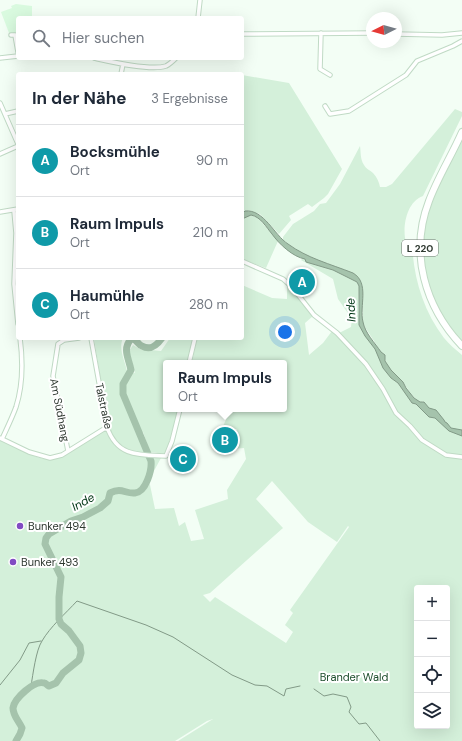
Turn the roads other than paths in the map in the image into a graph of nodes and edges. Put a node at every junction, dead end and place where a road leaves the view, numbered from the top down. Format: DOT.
graph roads {
  1 [pos="200,0"];
  2 [pos="198,16"];
  3 [pos="320,33"];
  4 [pos="366,33"];
  5 [pos="462,33"];
  6 [pos="244,34"];
  7 [pos="402,34"];
  8 [pos="11,35"];
  9 [pos="16,41"];
  10 [pos="462,41"];
  11 [pos="16,56"];
  12 [pos="0,58"];
  13 [pos="104,60"];
  14 [pos="174,60"];
  15 [pos="123,64"];
  16 [pos="121,72"];
  17 [pos="330,75"];
  18 [pos="0,103"];
  19 [pos="324,106"];
  20 [pos="16,111"];
  21 [pos="5,114"];
  22 [pos="462,132"];
  23 [pos="16,140"];
  24 [pos="16,146"];
  25 [pos="0,154"];
  26 [pos="14,211"];
  27 [pos="0,212"];
  28 [pos="16,233"];
  29 [pos="16,233"];
  30 [pos="244,262"];
  31 [pos="16,304"];
  32 [pos="20,340"];
  33 [pos="64,340"];
  34 [pos="91,340"];
  35 [pos="195,340"];
  36 [pos="462,346"];
  37 [pos="191,360"];
  38 [pos="179,412"];
  39 [pos="107,427"];
  40 [pos="1,438"];
  41 [pos="68,451"];
  42 [pos="462,457"];
  1 -- 2 [label="street"];
  3 -- 4 [label="street"];
  3 -- 6 [label="street"];
  3 -- 17 [label="street"];
  5 -- 7 [label="street"];
  8 -- 9 [label="street"];
  10 -- 19 [label="street"];
  11 -- 12 [label="street"];
  13 -- 15 [label="street"];
  14 -- 15 [label="street"];
  15 -- 16 [label="street"];
  18 -- 21 [label="street"];
  20 -- 21 [label="street"];
  21 -- 23 [label="street"];
  22 -- 36 [label="main road, L 220"];
  24 -- 25 [label="street"];
  26 -- 27 [label="street"];
  26 -- 28 [label="street"];
  29 -- 31 [label="street"];
  30 -- 42 [label="street"];
  32 -- 40 [label="street"];
  33 -- 41 [label="street, Am Südhang"];
  34 -- 39 [label="street, Talstraße"];
  35 -- 37 [label="street"];
  38 -- 39 [label="street, Talstraße"];
  39 -- 41 [label="street"];
  40 -- 41 [label="street"];
}
